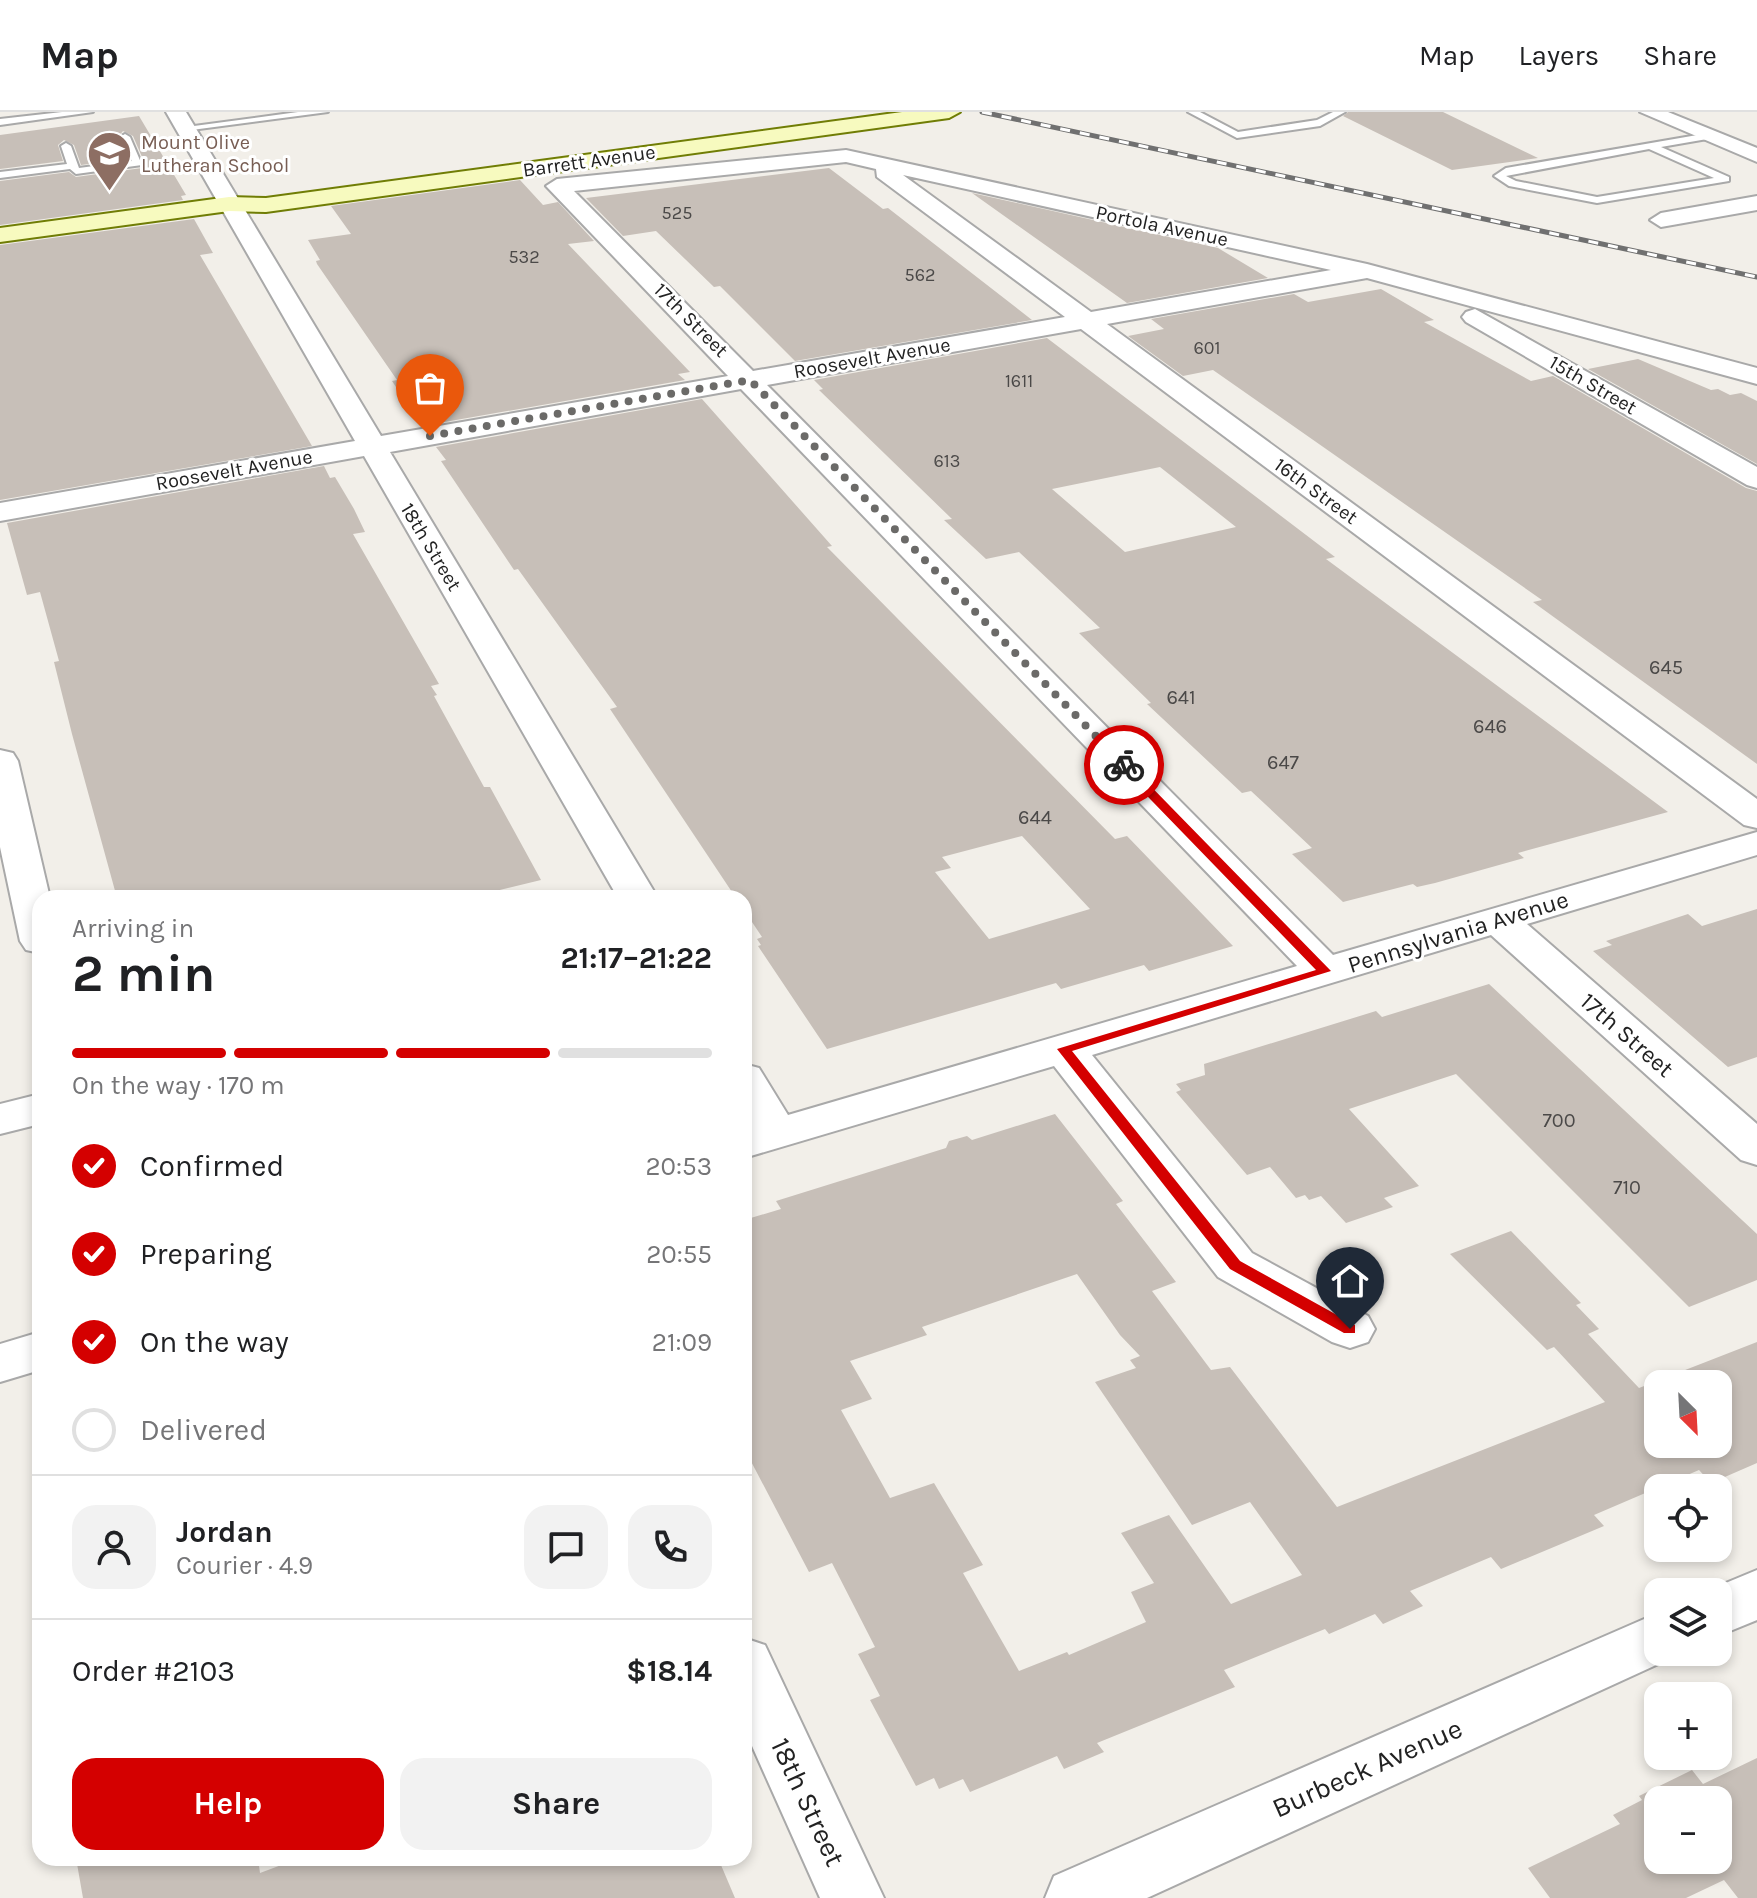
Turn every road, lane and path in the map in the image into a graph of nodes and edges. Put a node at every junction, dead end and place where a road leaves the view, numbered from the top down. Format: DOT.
graph roads {
  1 [pos="88,112"];
  2 [pos="323,112"];
  3 [pos="823,112"];
  4 [pos="949,112"];
  5 [pos="1193,112"];
  6 [pos="1340,112"];
  7 [pos="1650,112"];
  8 [pos="13,116"];
  9 [pos="180,120"];
  10 [pos="0,122"];
  11 [pos="1709,136"];
  12 [pos="125,137"];
  13 [pos="66,146"];
  14 [pos="1650,146"];
  15 [pos="1757,156"];
  16 [pos="874,164"];
  17 [pos="73,166"];
  18 [pos="0,175"];
  19 [pos="557,186"];
  20 [pos="1757,203"];
  21 [pos="229,204"];
  22 [pos="1661,220"];
  23 [pos="0,235"];
  24 [pos="1367,271"];
  25 [pos="1429,290"];
  26 [pos="1086,321"];
  27 [pos="1757,376"];
  28 [pos="750,380"];
  29 [pos="371,446"];
  30 [pos="1757,479"];
  31 [pos="0,512"];
  32 [pos="0,761"];
  33 [pos="1757,817"];
  34 [pos="1757,843"];
  35 [pos="633,890"];
  36 [pos="32,905"];
  37 [pos="1498,920"];
  38 [pos="1325,971"];
  39 [pos="1064,1049"];
  40 [pos="752,1108"];
  41 [pos="32,1111"];
  42 [pos="0,1119"];
  43 [pos="760,1138"];
  44 [pos="1757,1149"];
  45 [pos="1350,1329"];
  46 [pos="32,1353"];
  47 [pos="0,1363"];
  48 [pos="1757,1594"];
  49 [pos="1732,1606"];
  50 [pos="1644,1644"];
  51 [pos="752,1680"];
  52 [pos="852,1898"];
  53 [pos="1077,1898"];
  1 -- 8 [label="lane"];
  2 -- 9 [label="lane"];
  3 -- 21 [label="main road, Barrett Avenue"];
  4 -- 21 [label="main road, Barrett Avenue"];
  5 -- 6 [label="lane"];
  7 -- 11 [label="street"];
  8 -- 10 [label="lane"];
  9 -- 21 [label="street, 18th Street"];
  11 -- 14 [label="lane"];
  11 -- 15 [label="street"];
  12 -- 17 [label="lane"];
  13 -- 17 [label="lane"];
  14 -- 14 [label="lane"];
  16 -- 19 [label="street, Portola Avenue"];
  16 -- 24 [label="street, Portola Avenue"];
  16 -- 26 [label="street, 16th Street"];
  17 -- 18 [label="lane"];
  19 -- 28 [label="street, 17th Street"];
  20 -- 22 [label="street"];
  21 -- 23 [label="main road, Barrett Avenue"];
  21 -- 29 [label="street, 18th Street"];
  24 -- 25 [label="street, Portola Avenue"];
  24 -- 26 [label="street, Roosevelt Avenue"];
  25 -- 27 [label="street, Portola Avenue"];
  25 -- 30 [label="street, 15th Street"];
  26 -- 28 [label="street, Roosevelt Avenue"];
  26 -- 33 [label="street, 16th Street"];
  28 -- 29 [label="street, Roosevelt Avenue"];
  28 -- 38 [label="street, 17th Street"];
  29 -- 31 [label="street, Roosevelt Avenue"];
  29 -- 35 [label="street, 18th Street"];
  32 -- 36 [label="street"];
  34 -- 37 [label="street, Pennsylvania Avenue"];
  37 -- 38 [label="street, Pennsylvania Avenue"];
  37 -- 44 [label="street, 17th Street"];
  38 -- 39 [label="street, Pennsylvania Avenue"];
  39 -- 43 [label="street, Pennsylvania Avenue"];
  39 -- 45 [label="street"];
  40 -- 43 [label="street"];
  41 -- 42 [label="street"];
  46 -- 47 [label="street"];
  48 -- 49 [label="street"];
  50 -- 53 [label="street, Burbeck Avenue"];
  51 -- 52 [label="street, 18th Street"];
}
